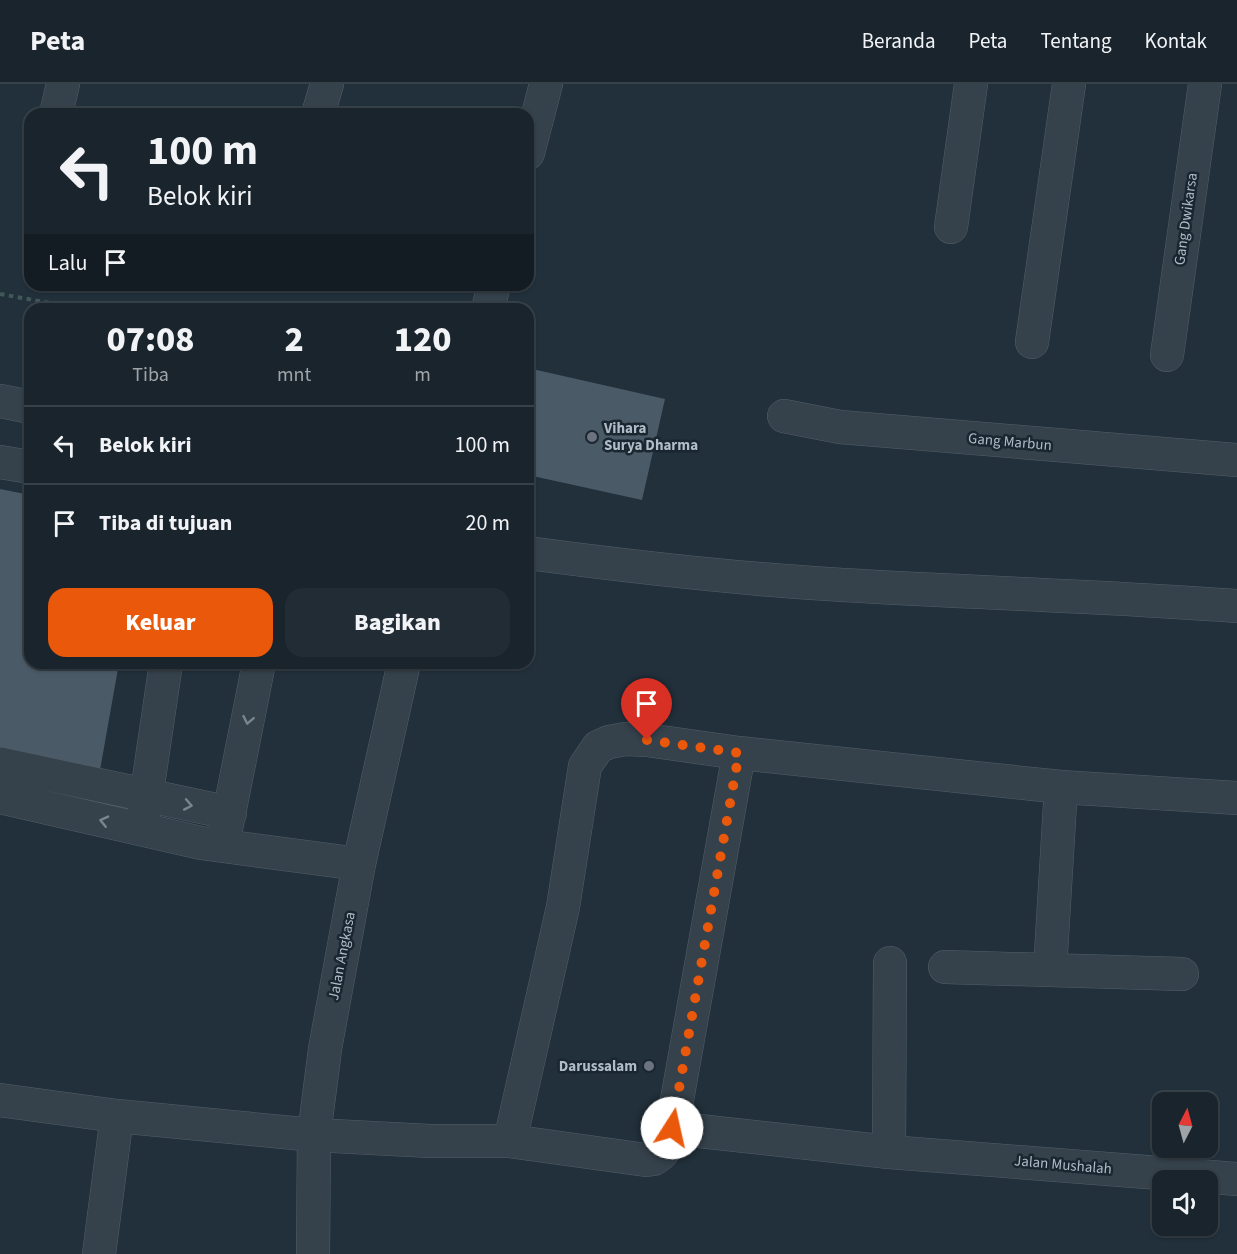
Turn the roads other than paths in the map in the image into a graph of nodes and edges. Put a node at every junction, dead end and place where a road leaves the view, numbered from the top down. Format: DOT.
graph roads {
  1 [pos="63,84"];
  2 [pos="327,84"];
  3 [pos="546,84"];
  4 [pos="971,84"];
  5 [pos="1069,84"];
  6 [pos="1205,84"];
  7 [pos="57,108"];
  8 [pos="320,108"];
  9 [pos="534,130"];
  10 [pos="951,227"];
  11 [pos="1032,342"];
  12 [pos="1167,355"];
  13 [pos="0,401"];
  14 [pos="24,406"];
  15 [pos="784,416"];
  16 [pos="1237,460"];
  17 [pos="0,462"];
  18 [pos="24,466"];
  19 [pos="534,555"];
  20 [pos="1237,606"];
  21 [pos="165,669"];
  22 [pos="258,669"];
  23 [pos="403,669"];
  24 [pos="739,753"];
  25 [pos="0,764"];
  26 [pos="1061,787"];
  27 [pos="146,796"];
  28 [pos="0,797"];
  29 [pos="1237,798"];
  30 [pos="230,813"];
  31 [pos="141,830"];
  32 [pos="223,848"];
  33 [pos="359,864"];
  34 [pos="890,963"];
  35 [pos="945,967"];
  36 [pos="1050,970"];
  37 [pos="1182,974"];
  38 [pos="0,1100"];
  39 [pos="117,1116"];
  40 [pos="672,1128"];
  41 [pos="314,1135"];
  42 [pos="510,1142"];
  43 [pos="889,1152"];
  44 [pos="1237,1179"];
  45 [pos="99,1254"];
  46 [pos="313,1254"];
  1 -- 7 [label="street"];
  2 -- 8 [label="street"];
  3 -- 9 [label="street"];
  4 -- 10 [label="street"];
  5 -- 11 [label="street"];
  6 -- 12 [label="street, Gang Dwikarsa"];
  13 -- 14 [label="street"];
  15 -- 16 [label="street, Gang Marbun"];
  17 -- 18 [label="street"];
  19 -- 20 [label="street"];
  21 -- 27 [label="street"];
  22 -- 30 [label="street, one-way"];
  23 -- 33 [label="street, Jalan Angkasa"];
  24 -- 26 [label="street"];
  24 -- 40 [label="street"];
  24 -- 42 [label="street"];
  25 -- 27 [label="street"];
  26 -- 29 [label="street"];
  26 -- 36 [label="street"];
  27 -- 30 [label="street, one-way"];
  27 -- 31 [label="street"];
  31 -- 28 [label="street, one-way"];
  30 -- 32 [label="street"];
  31 -- 32 [label="street"];
  32 -- 33 [label="street"];
  33 -- 41 [label="street, Jalan Angkasa"];
  34 -- 43 [label="street"];
  35 -- 36 [label="street"];
  36 -- 37 [label="street"];
  38 -- 39 [label="street"];
  39 -- 41 [label="street"];
  39 -- 45 [label="street"];
  40 -- 42 [label="street"];
  40 -- 43 [label="street, Jalan Mushalah"];
  41 -- 42 [label="street"];
  41 -- 46 [label="street, Jalan Angkasa"];
  43 -- 44 [label="street, Jalan Mushalah"];
}
